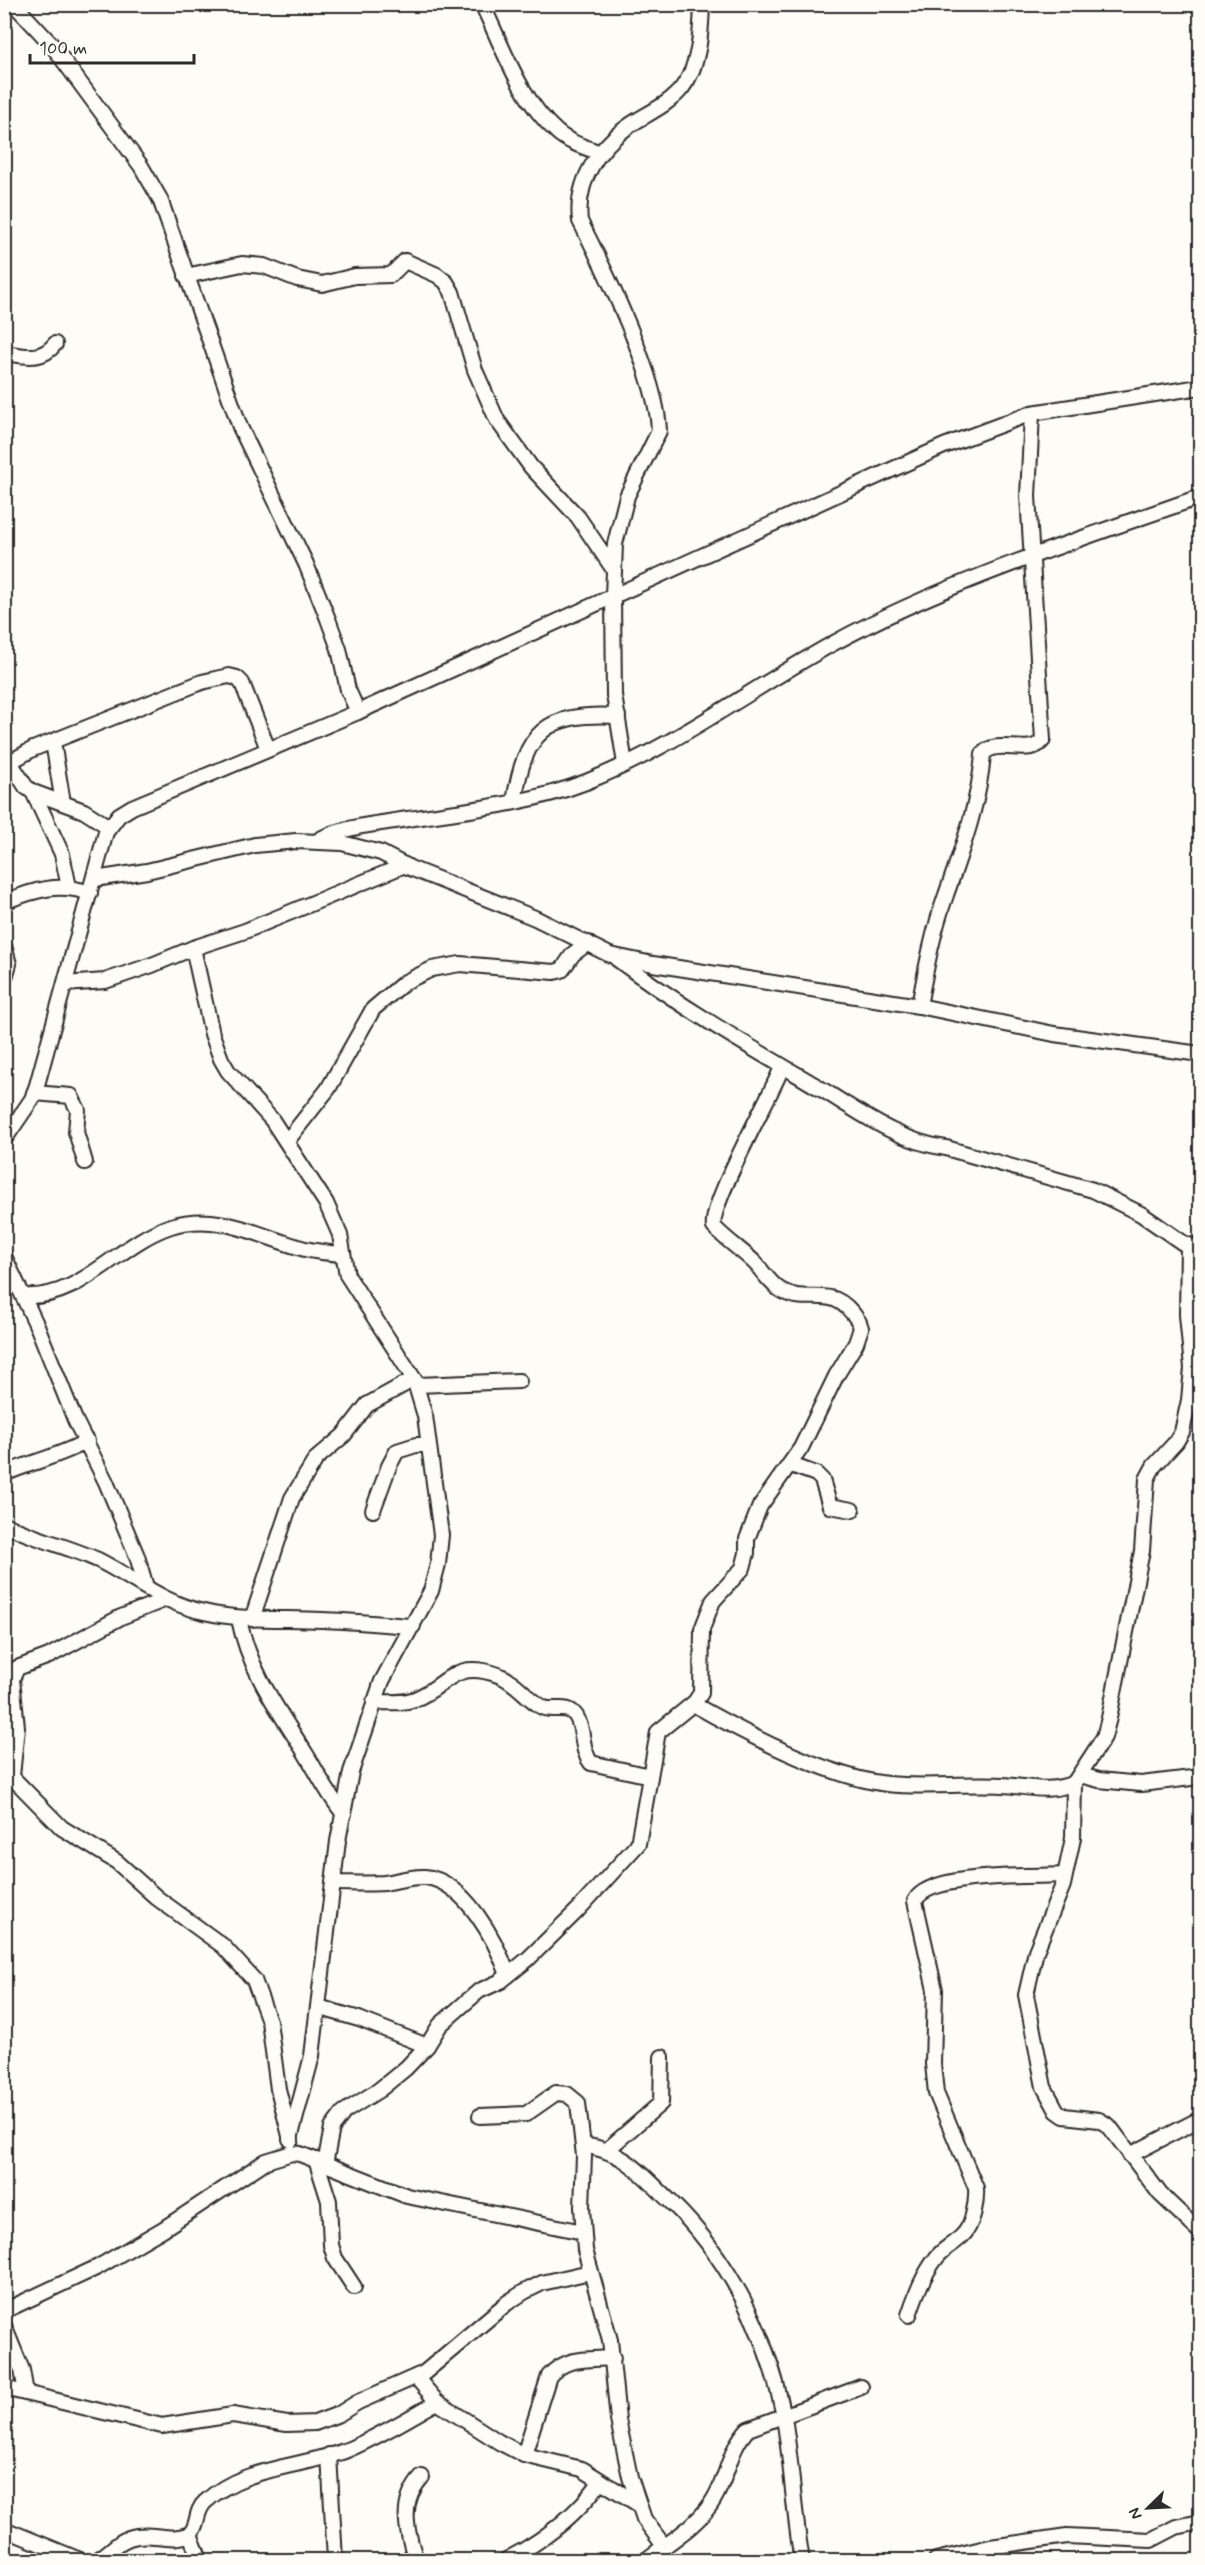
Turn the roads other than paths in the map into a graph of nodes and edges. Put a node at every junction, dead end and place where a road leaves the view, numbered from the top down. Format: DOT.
graph roads {
  1 [pos="14,4"];
  2 [pos="482,4"];
  3 [pos="702,4"];
  4 [pos="598,152"];
  5 [pos="186,276"];
  6 [pos="55,344"];
  7 [pos="4,353"];
  8 [pos="1200,387"];
  9 [pos="1032,413"];
  10 [pos="1200,498"];
  11 [pos="1033,557"];
  12 [pos="614,570"];
  13 [pos="612,597"];
  14 [pos="358,712"];
  15 [pos="618,716"];
  16 [pos="53,742"];
  17 [pos="268,749"];
  18 [pos="8,764"];
  19 [pos="625,764"];
  20 [pos="33,792"];
  21 [pos="514,802"];
  22 [pos="63,803"];
  23 [pos="109,827"];
  24 [pos="315,842"];
  25 [pos="405,865"];
  26 [pos="95,879"];
  27 [pos="69,887"];
  28 [pos="90,893"];
  29 [pos="4,902"];
  30 [pos="588,943"];
  31 [pos="4,946"];
  32 [pos="194,948"];
  33 [pos="610,955"];
  34 [pos="4,981"];
  35 [pos="65,984"];
  36 [pos="919,1006"];
  37 [pos="1200,1054"];
  38 [pos="782,1067"];
  39 [pos="34,1093"];
  40 [pos="4,1140"];
  41 [pos="286,1141"];
  42 [pos="85,1162"];
  43 [pos="1194,1247"];
  44 [pos="341,1254"];
  45 [pos="4,1256"];
  46 [pos="24,1296"];
  47 [pos="519,1381"];
  48 [pos="416,1382"];
  49 [pos="87,1441"];
  50 [pos="428,1445"];
  51 [pos="791,1465"];
  52 [pos="4,1474"];
  53 [pos="373,1510"];
  54 [pos="852,1510"];
  55 [pos="4,1524"];
  56 [pos="146,1587"];
  57 [pos="164,1600"];
  58 [pos="246,1619"];
  59 [pos="413,1626"];
  60 [pos="374,1702"];
  61 [pos="693,1704"];
  62 [pos="8,1772"];
  63 [pos="650,1776"];
  64 [pos="1200,1777"];
  65 [pos="1077,1779"];
  66 [pos="344,1814"];
  67 [pos="1064,1875"];
  68 [pos="333,1883"];
  69 [pos="508,1975"];
  70 [pos="318,2007"];
  71 [pos="427,2046"];
  72 [pos="662,2057"];
  73 [pos="480,2116"];
  74 [pos="1200,2119"];
  75 [pos="289,2136"];
  76 [pos="583,2145"];
  77 [pos="607,2150"];
  78 [pos="300,2154"];
  79 [pos="1130,2155"];
  80 [pos="273,2158"];
  81 [pos="320,2162"];
  82 [pos="583,2232"];
  83 [pos="1200,2232"];
  84 [pos="590,2272"];
  85 [pos="354,2287"];
  86 [pos="4,2311"];
  87 [pos="909,2315"];
  88 [pos="4,2326"];
  89 [pos="613,2358"];
  90 [pos="416,2377"];
  91 [pos="861,2387"];
  92 [pos="4,2388"];
  93 [pos="26,2393"];
  94 [pos="437,2402"];
  95 [pos="783,2414"];
  96 [pos="329,2455"];
  97 [pos="524,2455"];
  98 [pos="422,2477"];
  99 [pos="601,2481"];
  100 [pos="638,2504"];
  101 [pos="1200,2522"];
  102 [pos="4,2529"];
  103 [pos="190,2534"];
  104 [pos="664,2546"];
  105 [pos="80,2560"];
  106 [pos="97,2560"];
  107 [pos="200,2560"];
  108 [pos="335,2560"];
  109 [pos="416,2560"];
  110 [pos="506,2560"];
  111 [pos="646,2560"];
  112 [pos="802,2560"];
  113 [pos="936,2560"];
  1 -- 5 [label="street"];
  2 -- 4 [label="street"];
  3 -- 4 [label="street"];
  4 -- 12 [label="street"];
  5 -- 12 [label="street"];
  5 -- 14 [label="street"];
  6 -- 7 [label="street"];
  8 -- 9 [label="street"];
  9 -- 11 [label="street"];
  9 -- 13 [label="street"];
  10 -- 11 [label="street"];
  11 -- 19 [label="street"];
  11 -- 36 [label="street"];
  12 -- 13 [label="street"];
  13 -- 14 [label="street"];
  13 -- 15 [label="street"];
  14 -- 17 [label="street"];
  15 -- 19 [label="street"];
  15 -- 21 [label="street"];
  16 -- 17 [label="street"];
  16 -- 18 [label="street"];
  16 -- 22 [label="street"];
  17 -- 23 [label="street"];
  18 -- 20 [label="street"];
  19 -- 21 [label="street"];
  20 -- 22 [label="street"];
  20 -- 27 [label="street"];
  21 -- 24 [label="street"];
  22 -- 23 [label="street"];
  23 -- 26 [label="street"];
  24 -- 25 [label="street"];
  24 -- 26 [label="street"];
  25 -- 30 [label="street"];
  25 -- 32 [label="street"];
  26 -- 28 [label="street"];
  27 -- 28 [label="street"];
  27 -- 29 [label="street"];
  28 -- 35 [label="street"];
  30 -- 33 [label="street"];
  30 -- 41 [label="street"];
  31 -- 34 [label="street"];
  32 -- 35 [label="street"];
  32 -- 41 [label="street"];
  33 -- 36 [label="street"];
  33 -- 38 [label="street"];
  35 -- 39 [label="street"];
  36 -- 37 [label="street"];
  38 -- 43 [label="street"];
  38 -- 51 [label="street"];
  39 -- 40 [label="street"];
  39 -- 42 [label="street"];
  41 -- 44 [label="street"];
  43 -- 65 [label="street"];
  44 -- 46 [label="street"];
  44 -- 48 [label="street"];
  45 -- 46 [label="street"];
  46 -- 49 [label="street"];
  47 -- 48 [label="street"];
  48 -- 50 [label="street"];
  48 -- 58 [label="street"];
  49 -- 52 [label="street"];
  49 -- 56 [label="street"];
  50 -- 53 [label="street"];
  50 -- 59 [label="street"];
  51 -- 54 [label="street"];
  51 -- 61 [label="street"];
  55 -- 56 [label="street"];
  56 -- 57 [label="street"];
  57 -- 58 [label="street"];
  57 -- 62 [label="street"];
  58 -- 59 [label="street"];
  58 -- 66 [label="street"];
  59 -- 60 [label="street"];
  60 -- 63 [label="street"];
  60 -- 66 [label="street"];
  61 -- 63 [label="street"];
  61 -- 65 [label="street"];
  62 -- 75 [label="street"];
  63 -- 69 [label="street"];
  64 -- 65 [label="street"];
  65 -- 67 [label="street"];
  66 -- 68 [label="street"];
  67 -- 79 [label="street"];
  67 -- 87 [label="street"];
  68 -- 69 [label="street"];
  68 -- 70 [label="street"];
  69 -- 71 [label="street"];
  70 -- 71 [label="street"];
  70 -- 75 [label="street"];
  71 -- 81 [label="street"];
  72 -- 77 [label="street"];
  73 -- 76 [label="street"];
  74 -- 79 [label="street"];
  75 -- 78 [label="street"];
  75 -- 80 [label="street"];
  76 -- 77 [label="street"];
  76 -- 82 [label="street"];
  77 -- 95 [label="street"];
  78 -- 80 [label="street"];
  78 -- 81 [label="street"];
  79 -- 83 [label="street"];
  80 -- 86 [label="street"];
  81 -- 82 [label="street"];
  81 -- 85 [label="street"];
  82 -- 84 [label="street"];
  84 -- 89 [label="street"];
  84 -- 90 [label="street"];
  88 -- 93 [label="street"];
  89 -- 97 [label="street"];
  89 -- 100 [label="street"];
  90 -- 93 [label="street"];
  90 -- 94 [label="street"];
  91 -- 95 [label="street"];
  92 -- 93 [label="street"];
  94 -- 96 [label="street"];
  94 -- 97 [label="street"];
  95 -- 104 [label="street"];
  95 -- 112 [label="street"];
  96 -- 103 [label="street"];
  96 -- 108 [label="street"];
  97 -- 99 [label="street"];
  98 -- 109 [label="street"];
  99 -- 100 [label="street"];
  99 -- 110 [label="street"];
  100 -- 104 [label="street"];
  101 -- 113 [label="street"];
  102 -- 105 [label="street"];
  103 -- 106 [label="street"];
  103 -- 107 [label="street"];
  104 -- 111 [label="street"];
}
